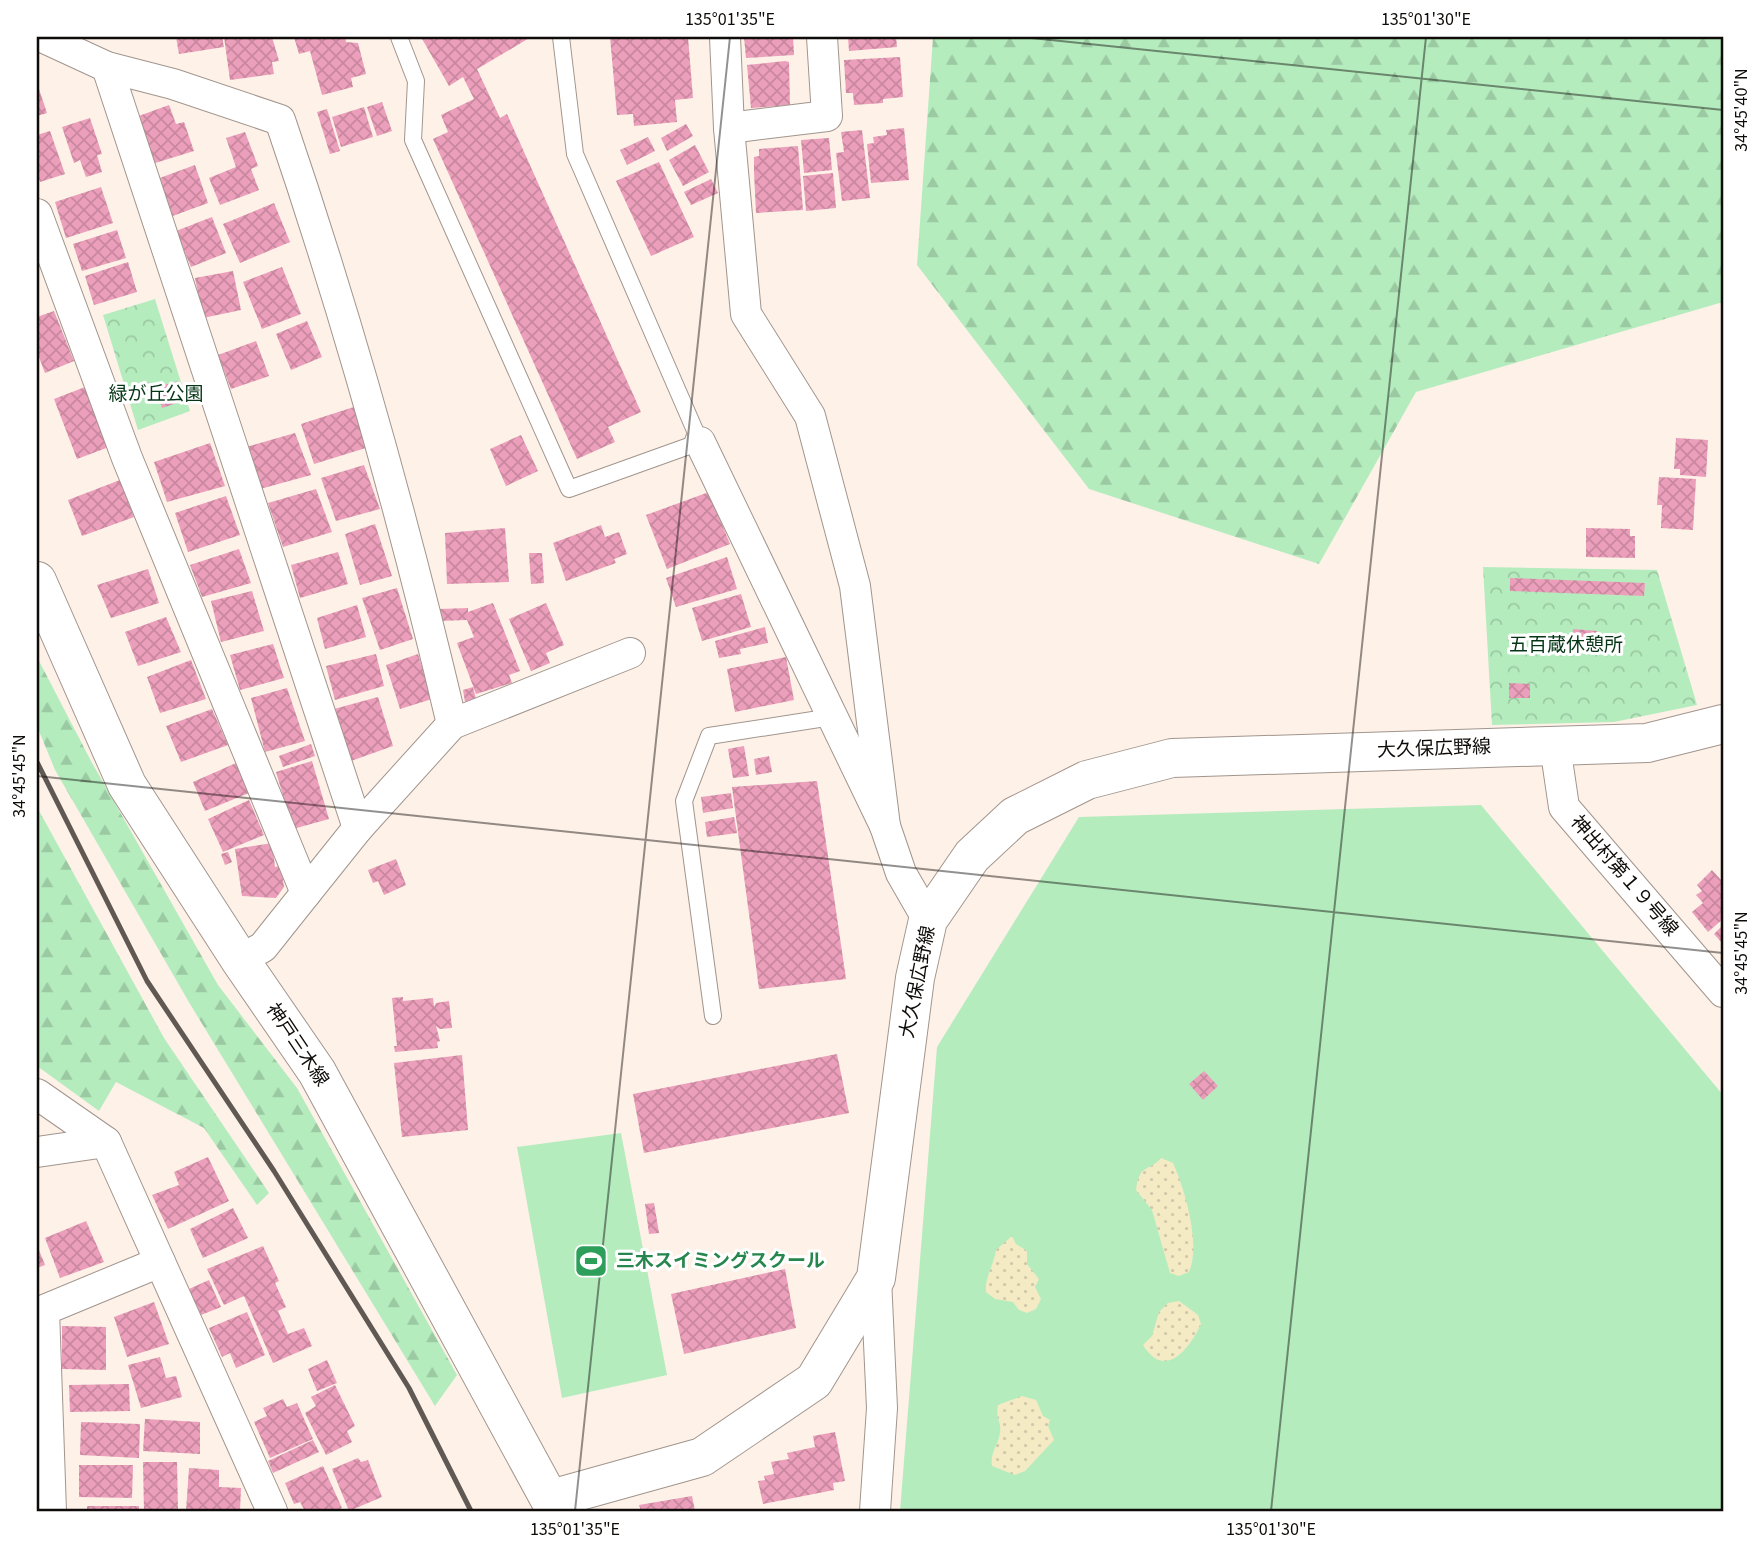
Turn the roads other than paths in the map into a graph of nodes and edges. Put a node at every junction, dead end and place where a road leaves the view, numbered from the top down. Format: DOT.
graph roads {
  1 [pos="42,37"];
  2 [pos="399,37"];
  3 [pos="561,37"];
  4 [pos="725,37"];
  5 [pos="822,37"];
  6 [pos="107,67"];
  7 [pos="729,128"];
  8 [pos="37,214"];
  9 [pos="700,442"];
  10 [pos="37,581"];
  11 [pos="630,653"];
  12 [pos="832,716"];
  13 [pos="452,724"];
  14 [pos="1723,724"];
  15 [pos="1555,746"];
  16 [pos="885,826"];
  17 [pos="358,828"];
  18 [pos="306,893"];
  19 [pos="928,920"];
  20 [pos="240,960"];
  21 [pos="1723,992"];
  22 [pos="713,1016"];
  23 [pos="37,1094"];
  24 [pos="106,1142"];
  25 [pos="37,1152"];
  26 [pos="160,1262"];
  27 [pos="876,1278"];
  28 [pos="553,1505"];
  29 [pos="51,1511"];
  30 [pos="272,1511"];
  31 [pos="875,1511"];
  1 -- 6 [label="street"];
  2 -- 9 [label="lane"];
  3 -- 9 [label="lane"];
  4 -- 7 [label="street"];
  5 -- 7 [label="street"];
  6 -- 13 [label="street"];
  6 -- 17 [label="street"];
  7 -- 16 [label="street"];
  8 -- 18 [label="street"];
  9 -- 12 [label="street"];
  10 -- 20 [label="street, 神戸三木線"];
  11 -- 13 [label="street"];
  12 -- 16 [label="street"];
  12 -- 22 [label="lane"];
  13 -- 17 [label="street"];
  14 -- 15 [label="street, 大久保広野線"];
  15 -- 19 [label="street, 大久保広野線"];
  15 -- 21 [label="street, 神出村第１９号線"];
  16 -- 19 [label="street"];
  17 -- 18 [label="street"];
  18 -- 20 [label="street"];
  19 -- 27 [label="street, 大久保広野線"];
  20 -- 28 [label="street, 神戸三木線"];
  23 -- 24 [label="street"];
  24 -- 25 [label="street"];
  24 -- 26 [label="street"];
  26 -- 29 [label="street"];
  26 -- 30 [label="street"];
  27 -- 28 [label="street, 大久保広野線"];
  27 -- 31 [label="street"];
}
